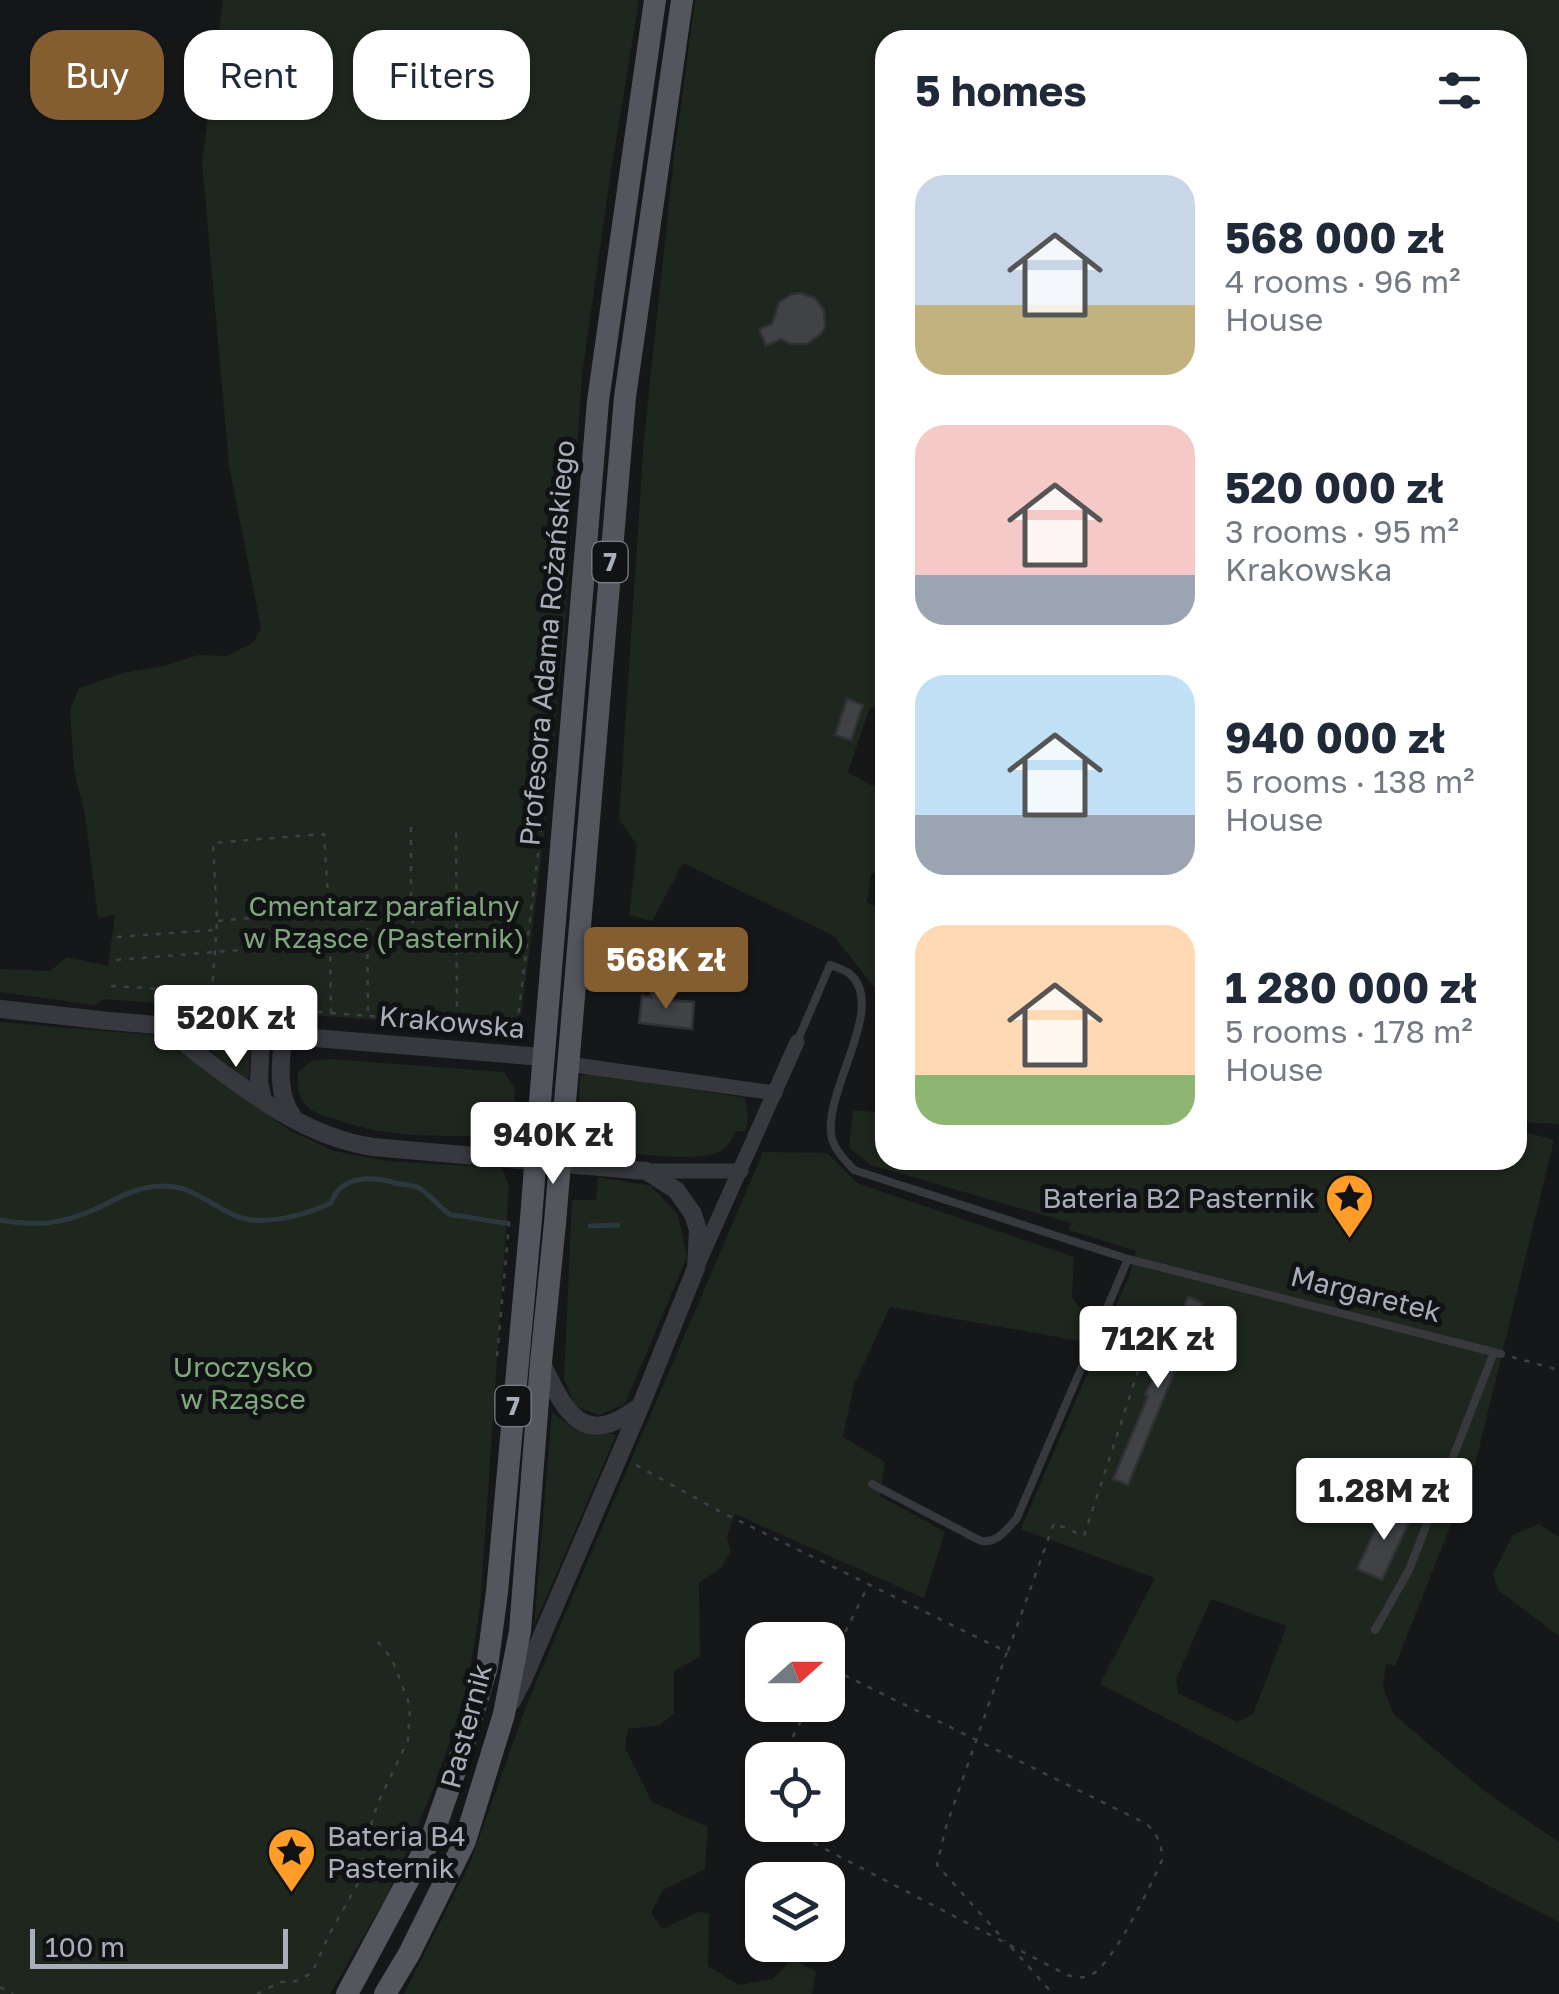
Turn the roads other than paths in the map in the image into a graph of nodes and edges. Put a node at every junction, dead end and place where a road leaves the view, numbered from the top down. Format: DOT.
graph roads {
  1 [pos="654,0"];
  2 [pos="682,0"];
  3 [pos="0,1009"];
  4 [pos="158,1025"];
  5 [pos="261,1034"];
  6 [pos="284,1036"];
  7 [pos="797,1042"];
  8 [pos="542,1057"];
  9 [pos="568,1064"];
  10 [pos="775,1093"];
  11 [pos="263,1100"];
  12 [pos="295,1119"];
  13 [pos="646,1171"];
  14 [pos="742,1171"];
  15 [pos="1128,1259"];
  16 [pos="696,1268"];
  17 [pos="541,1362"];
  18 [pos="640,1405"];
  19 [pos="872,1484"];
  20 [pos="526,1573"];
  21 [pos="497,1592"];
  22 [pos="1375,1630"];
  23 [pos="504,1714"];
  24 [pos="347,1994"];
  25 [pos="385,1994"];
  1 -- 8 [label="main road, Profesora Adama Rożańskiego / 7"];
  2 -- 9 [label="main road, Profesora Adama Rożańskiego / 7"];
  3 -- 4 [label="street, Krakowska"];
  4 -- 5 [label="street, Krakowska"];
  4 -- 11 [label="street"];
  5 -- 6 [label="street, Krakowska"];
  5 -- 11 [label="street"];
  6 -- 8 [label="street, Krakowska"];
  6 -- 12 [label="street"];
  7 -- 10 [label="street, Margaretek"];
  7 -- 15 [label="lane, Margaretek"];
  8 -- 21 [label="main road, Profesora Adama Rożańskiego / 7, bridge"];
  9 -- 10 [label="street"];
  9 -- 17 [label="main road, Profesora Adama Rożańskiego / 7, bridge"];
  10 -- 14 [label="street, Margaretek"];
  11 -- 12 [label="street"];
  12 -- 13 [label="street"];
  13 -- 14 [label="street"];
  13 -- 16 [label="street"];
  14 -- 16 [label="street, Margaretek"];
  15 -- 19 [label="lane"];
  15 -- 22 [label="lane, Margaretek"];
  16 -- 18 [label="street"];
  17 -- 18 [label="street"];
  17 -- 20 [label="main road, Profesora Adama Rożańskiego / 7"];
  18 -- 23 [label="street"];
  20 -- 23 [label="main road, Pasternik / 7"];
  21 -- 24 [label="main road, Pasternik / 7"];
  23 -- 25 [label="main road, Pasternik / 7"];
}
